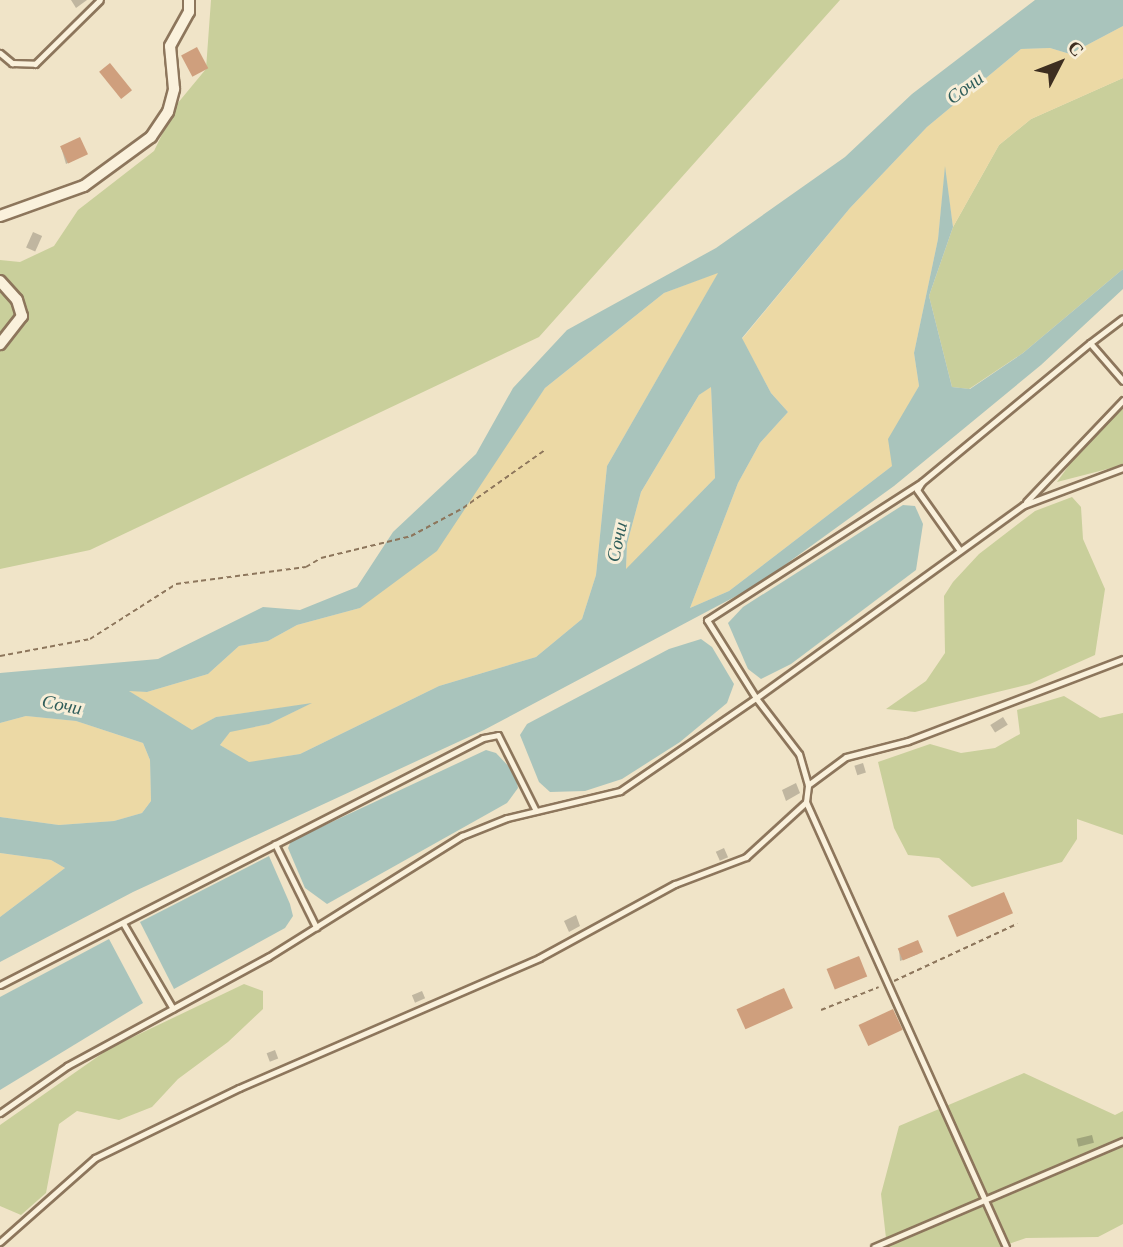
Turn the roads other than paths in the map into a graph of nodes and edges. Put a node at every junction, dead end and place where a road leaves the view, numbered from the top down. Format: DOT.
graph roads {
  1 [pos="100,0"];
  2 [pos="188,2"];
  3 [pos="0,53"];
  4 [pos="0,216"];
  5 [pos="0,281"];
  6 [pos="1123,318"];
  7 [pos="1090,343"];
  8 [pos="0,344"];
  9 [pos="1123,381"];
  10 [pos="1123,400"];
  11 [pos="1123,468"];
  12 [pos="922,482"];
  13 [pos="1024,505"];
  14 [pos="959,549"];
  15 [pos="1123,659"];
  16 [pos="756,698"];
  17 [pos="808,785"];
  18 [pos="806,802"];
  19 [pos="536,811"];
  20 [pos="275,844"];
  21 [pos="123,923"];
  22 [pos="316,927"];
  23 [pos="0,985"];
  24 [pos="173,1009"];
  25 [pos="0,1113"];
  26 [pos="1123,1141"];
  27 [pos="987,1200"];
  28 [pos="0,1242"];
  29 [pos="874,1247"];
  30 [pos="1006,1247"];
  1 -- 3 [label="lane"];
  2 -- 4 [label="street"];
  5 -- 8 [label="street"];
  6 -- 7 [label="lane"];
  7 -- 9 [label="lane"];
  7 -- 12 [label="lane"];
  10 -- 13 [label="lane"];
  11 -- 13 [label="lane"];
  12 -- 14 [label="lane"];
  12 -- 16 [label="lane"];
  13 -- 14 [label="lane"];
  14 -- 16 [label="lane"];
  15 -- 17 [label="lane"];
  16 -- 17 [label="lane"];
  16 -- 19 [label="lane"];
  17 -- 18 [label="lane"];
  18 -- 27 [label="lane"];
  18 -- 28 [label="lane"];
  19 -- 20 [label="lane"];
  19 -- 22 [label="lane"];
  20 -- 21 [label="lane"];
  20 -- 22 [label="lane"];
  21 -- 23 [label="lane"];
  21 -- 24 [label="lane"];
  22 -- 24 [label="lane"];
  24 -- 25 [label="lane"];
  26 -- 27 [label="lane"];
  27 -- 29 [label="lane"];
  27 -- 30 [label="lane"];
}
